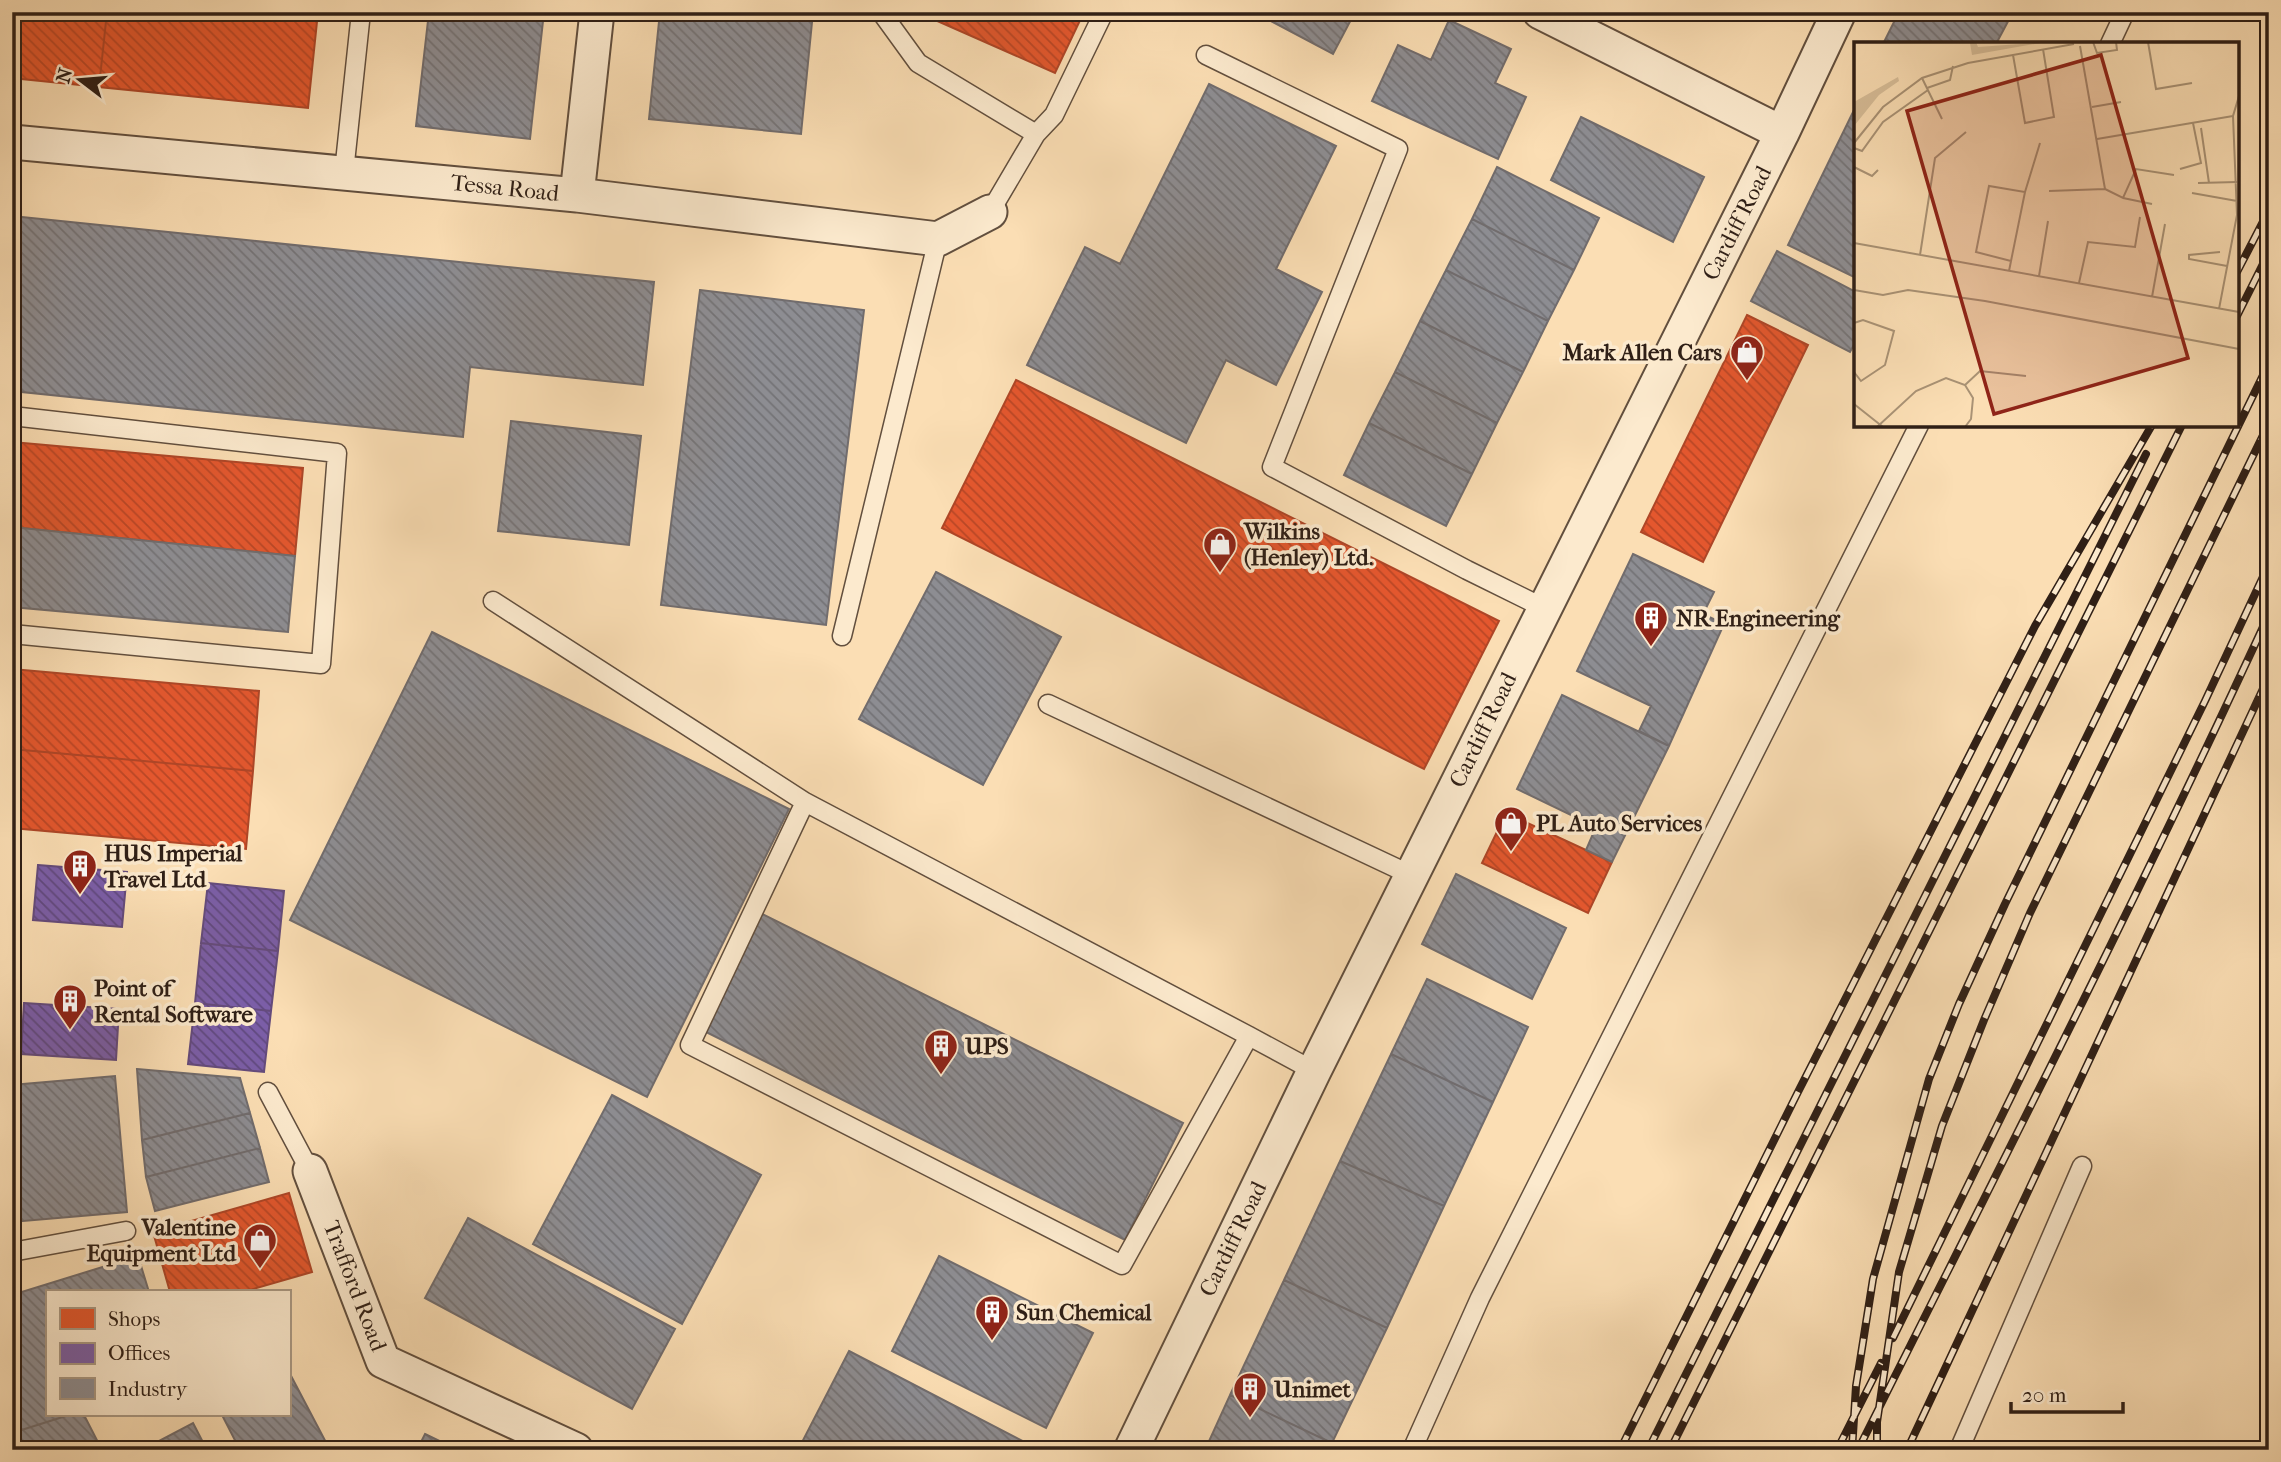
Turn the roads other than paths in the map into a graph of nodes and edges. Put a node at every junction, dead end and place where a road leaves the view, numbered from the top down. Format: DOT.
graph roads {
  1 [pos="361,12"];
  2 [pos="597,12"];
  3 [pos="881,12"];
  4 [pos="1104,12"];
  5 [pos="1540,12"];
  6 [pos="1839,12"];
  7 [pos="2125,12"];
  8 [pos="2111,42"];
  9 [pos="1206,55"];
  10 [pos="1782,133"];
  11 [pos="1036,134"];
  12 [pos="12,142"];
  13 [pos="344,172"];
  14 [pos="577,195"];
  15 [pos="990,212"];
  16 [pos="938,239"];
  17 [pos="12,416"];
  18 [pos="1918,427"];
  19 [pos="493,601"];
  20 [pos="1544,608"];
  21 [pos="12,635"];
  22 [pos="842,636"];
  23 [pos="1048,704"];
  24 [pos="805,802"];
  25 [pos="1412,875"];
  26 [pos="1249,1036"];
  27 [pos="1314,1070"];
  28 [pos="268,1092"];
  29 [pos="2082,1166"];
  30 [pos="310,1171"];
  31 [pos="126,1231"];
  32 [pos="12,1252"];
  33 [pos="576,1450"];
  34 [pos="1131,1450"];
  35 [pos="1412,1450"];
  36 [pos="1959,1450"];
  1 -- 13 [label="lane"];
  2 -- 14 [label="street"];
  3 -- 11 [label="lane"];
  4 -- 11 [label="lane"];
  5 -- 10 [label="street"];
  6 -- 10 [label="street, Cardiff Road"];
  7 -- 8 [label="lane"];
  9 -- 20 [label="lane"];
  10 -- 20 [label="street, Cardiff Road"];
  11 -- 15 [label="lane"];
  12 -- 13 [label="street, Tessa Road"];
  13 -- 14 [label="street, Tessa Road"];
  14 -- 16 [label="street, Tessa Road"];
  15 -- 16 [label="street"];
  16 -- 22 [label="lane"];
  17 -- 21 [label="lane"];
  18 -- 35 [label="lane"];
  19 -- 24 [label="lane"];
  20 -- 25 [label="street, Cardiff Road"];
  23 -- 25 [label="lane"];
  24 -- 26 [label="lane"];
  24 -- 26 [label="lane"];
  25 -- 27 [label="street, Cardiff Road"];
  26 -- 27 [label="lane"];
  27 -- 34 [label="street, Cardiff Road"];
  28 -- 30 [label="lane"];
  29 -- 36 [label="lane"];
  30 -- 33 [label="street, Trafford Road"];
  31 -- 32 [label="lane"];
}
